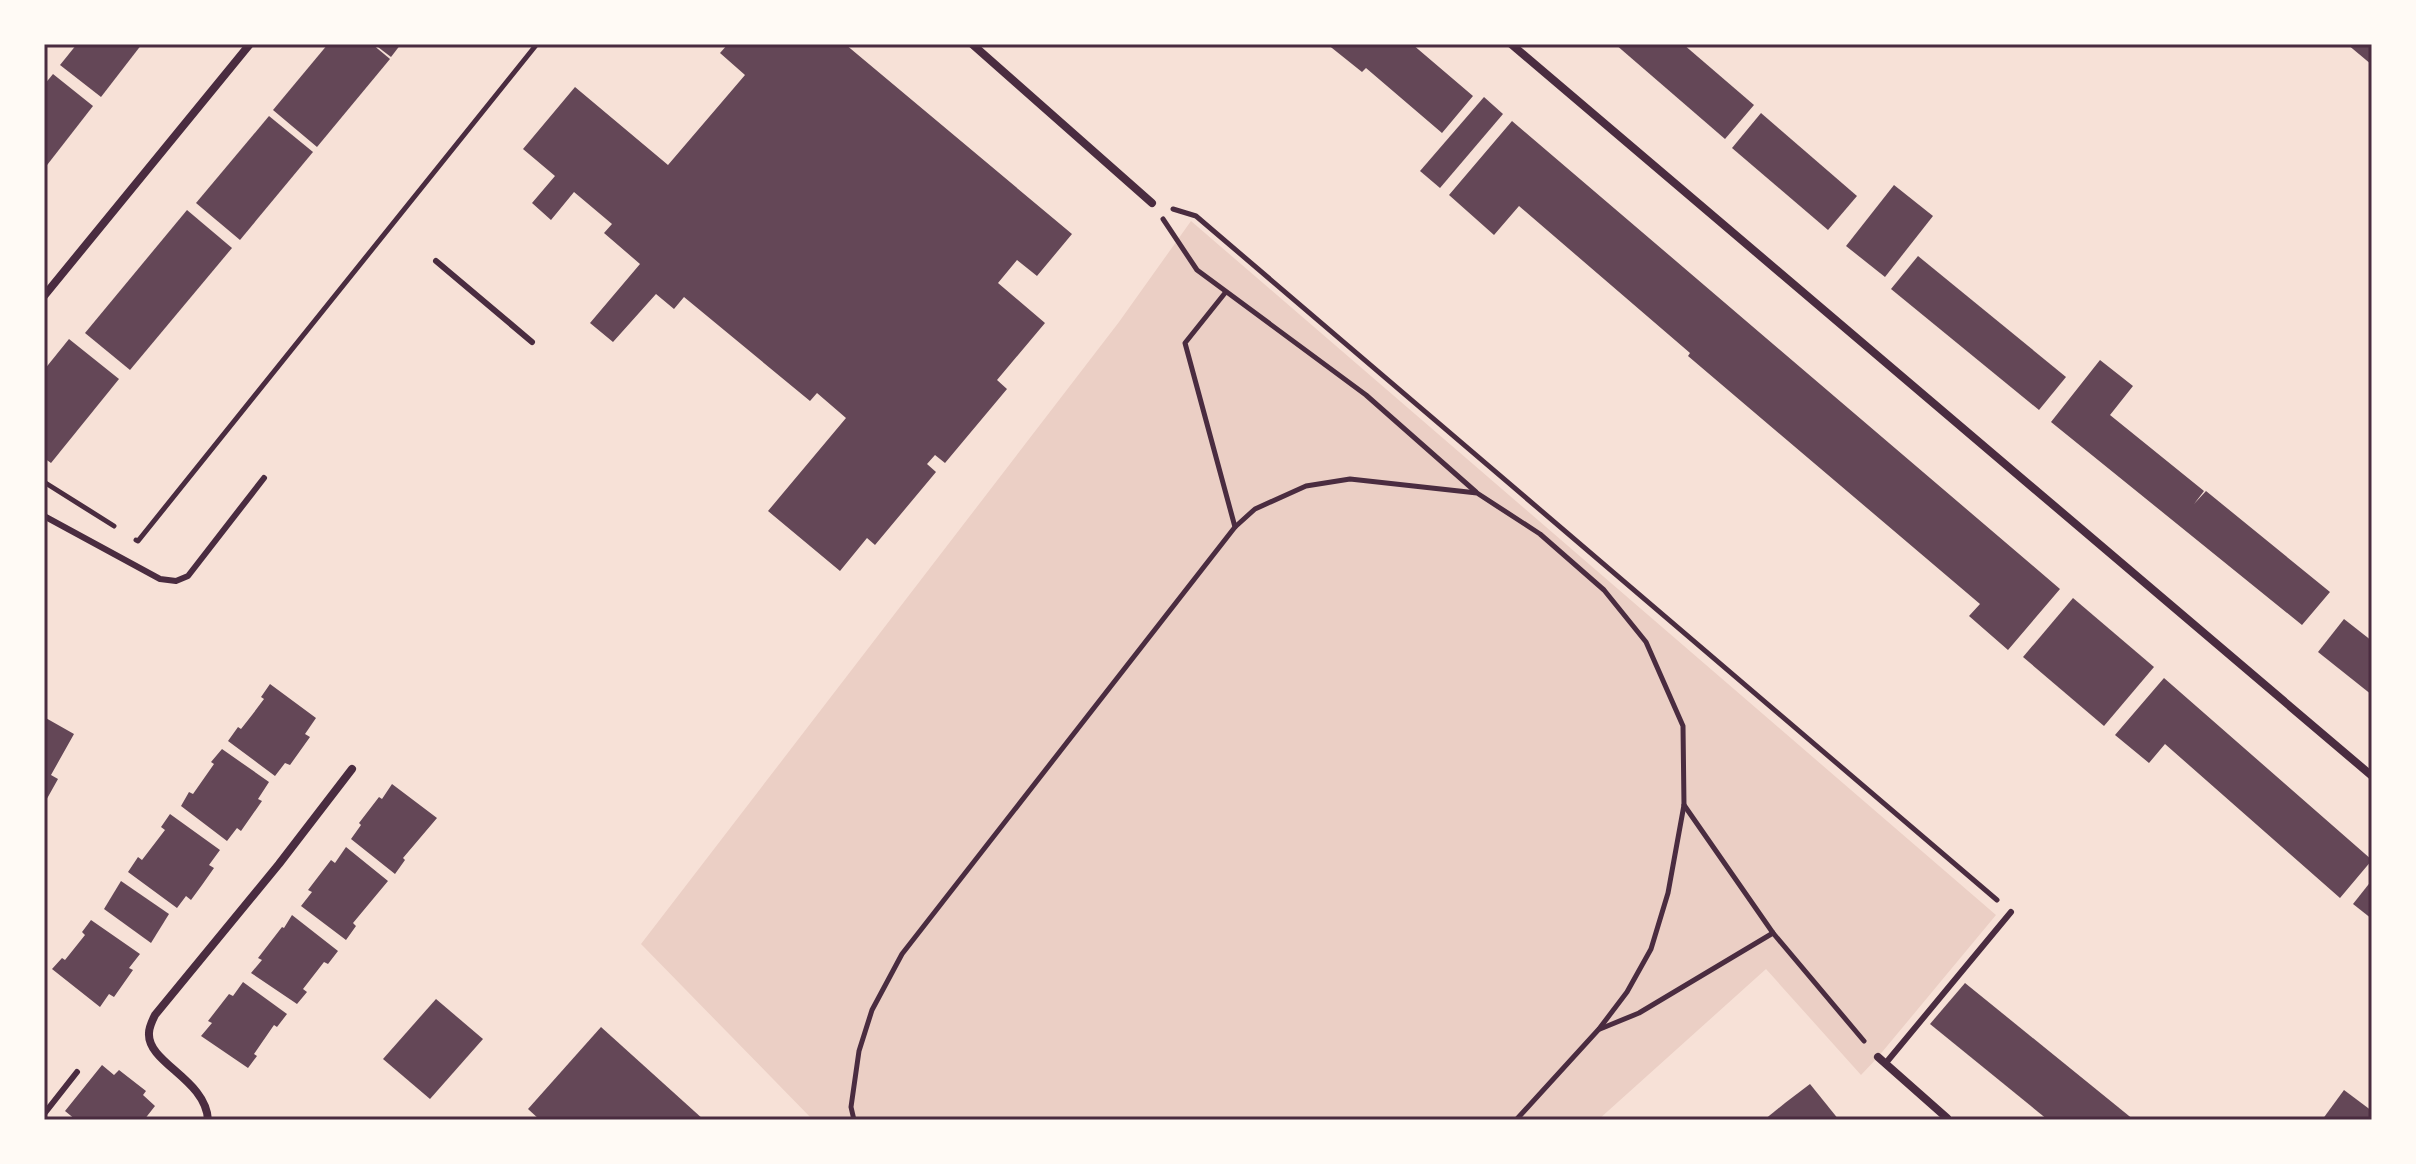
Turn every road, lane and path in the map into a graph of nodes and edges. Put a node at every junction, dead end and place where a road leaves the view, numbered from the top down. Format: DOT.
graph roads {
  1 [pos="250,44"];
  2 [pos="537,44"];
  3 [pos="972,44"];
  4 [pos="1511,44"];
  5 [pos="1152,203"];
  6 [pos="1196,216"];
  7 [pos="436,261"];
  8 [pos="1225,293"];
  9 [pos="44,296"];
  10 [pos="532,342"];
  11 [pos="264,478"];
  12 [pos="44,482"];
  13 [pos="1477,493"];
  14 [pos="44,516"];
  15 [pos="1235,527"];
  16 [pos="352,769"];
  17 [pos="2372,776"];
  18 [pos="1684,805"];
  19 [pos="2011,912"];
  20 [pos="1773,933"];
  21 [pos="1599,1029"];
  22 [pos="1881,1061"];
  23 [pos="77,1072"];
  24 [pos="44,1114"];
  25 [pos="1947,1119"];
  26 [pos="208,1120"];
  27 [pos="854,1120"];
  28 [pos="1516,1120"];
  1 -- 9 [label="street"];
  2 -- 12 [label="path"];
  3 -- 5 [label="street"];
  4 -- 17 [label="street"];
  5 -- 8 [label="path"];
  6 -- 19 [label="path"];
  7 -- 10 [label="lane"];
  8 -- 13 [label="path"];
  8 -- 15 [label="path"];
  11 -- 14 [label="lane"];
  13 -- 15 [label="path"];
  13 -- 18 [label="path"];
  15 -- 27 [label="path"];
  16 -- 26 [label="street"];
  18 -- 20 [label="path"];
  18 -- 21 [label="path"];
  19 -- 22 [label="lane"];
  20 -- 21 [label="path"];
  20 -- 22 [label="path"];
  21 -- 28 [label="path"];
  22 -- 25 [label="street"];
  23 -- 24 [label="lane"];
}
